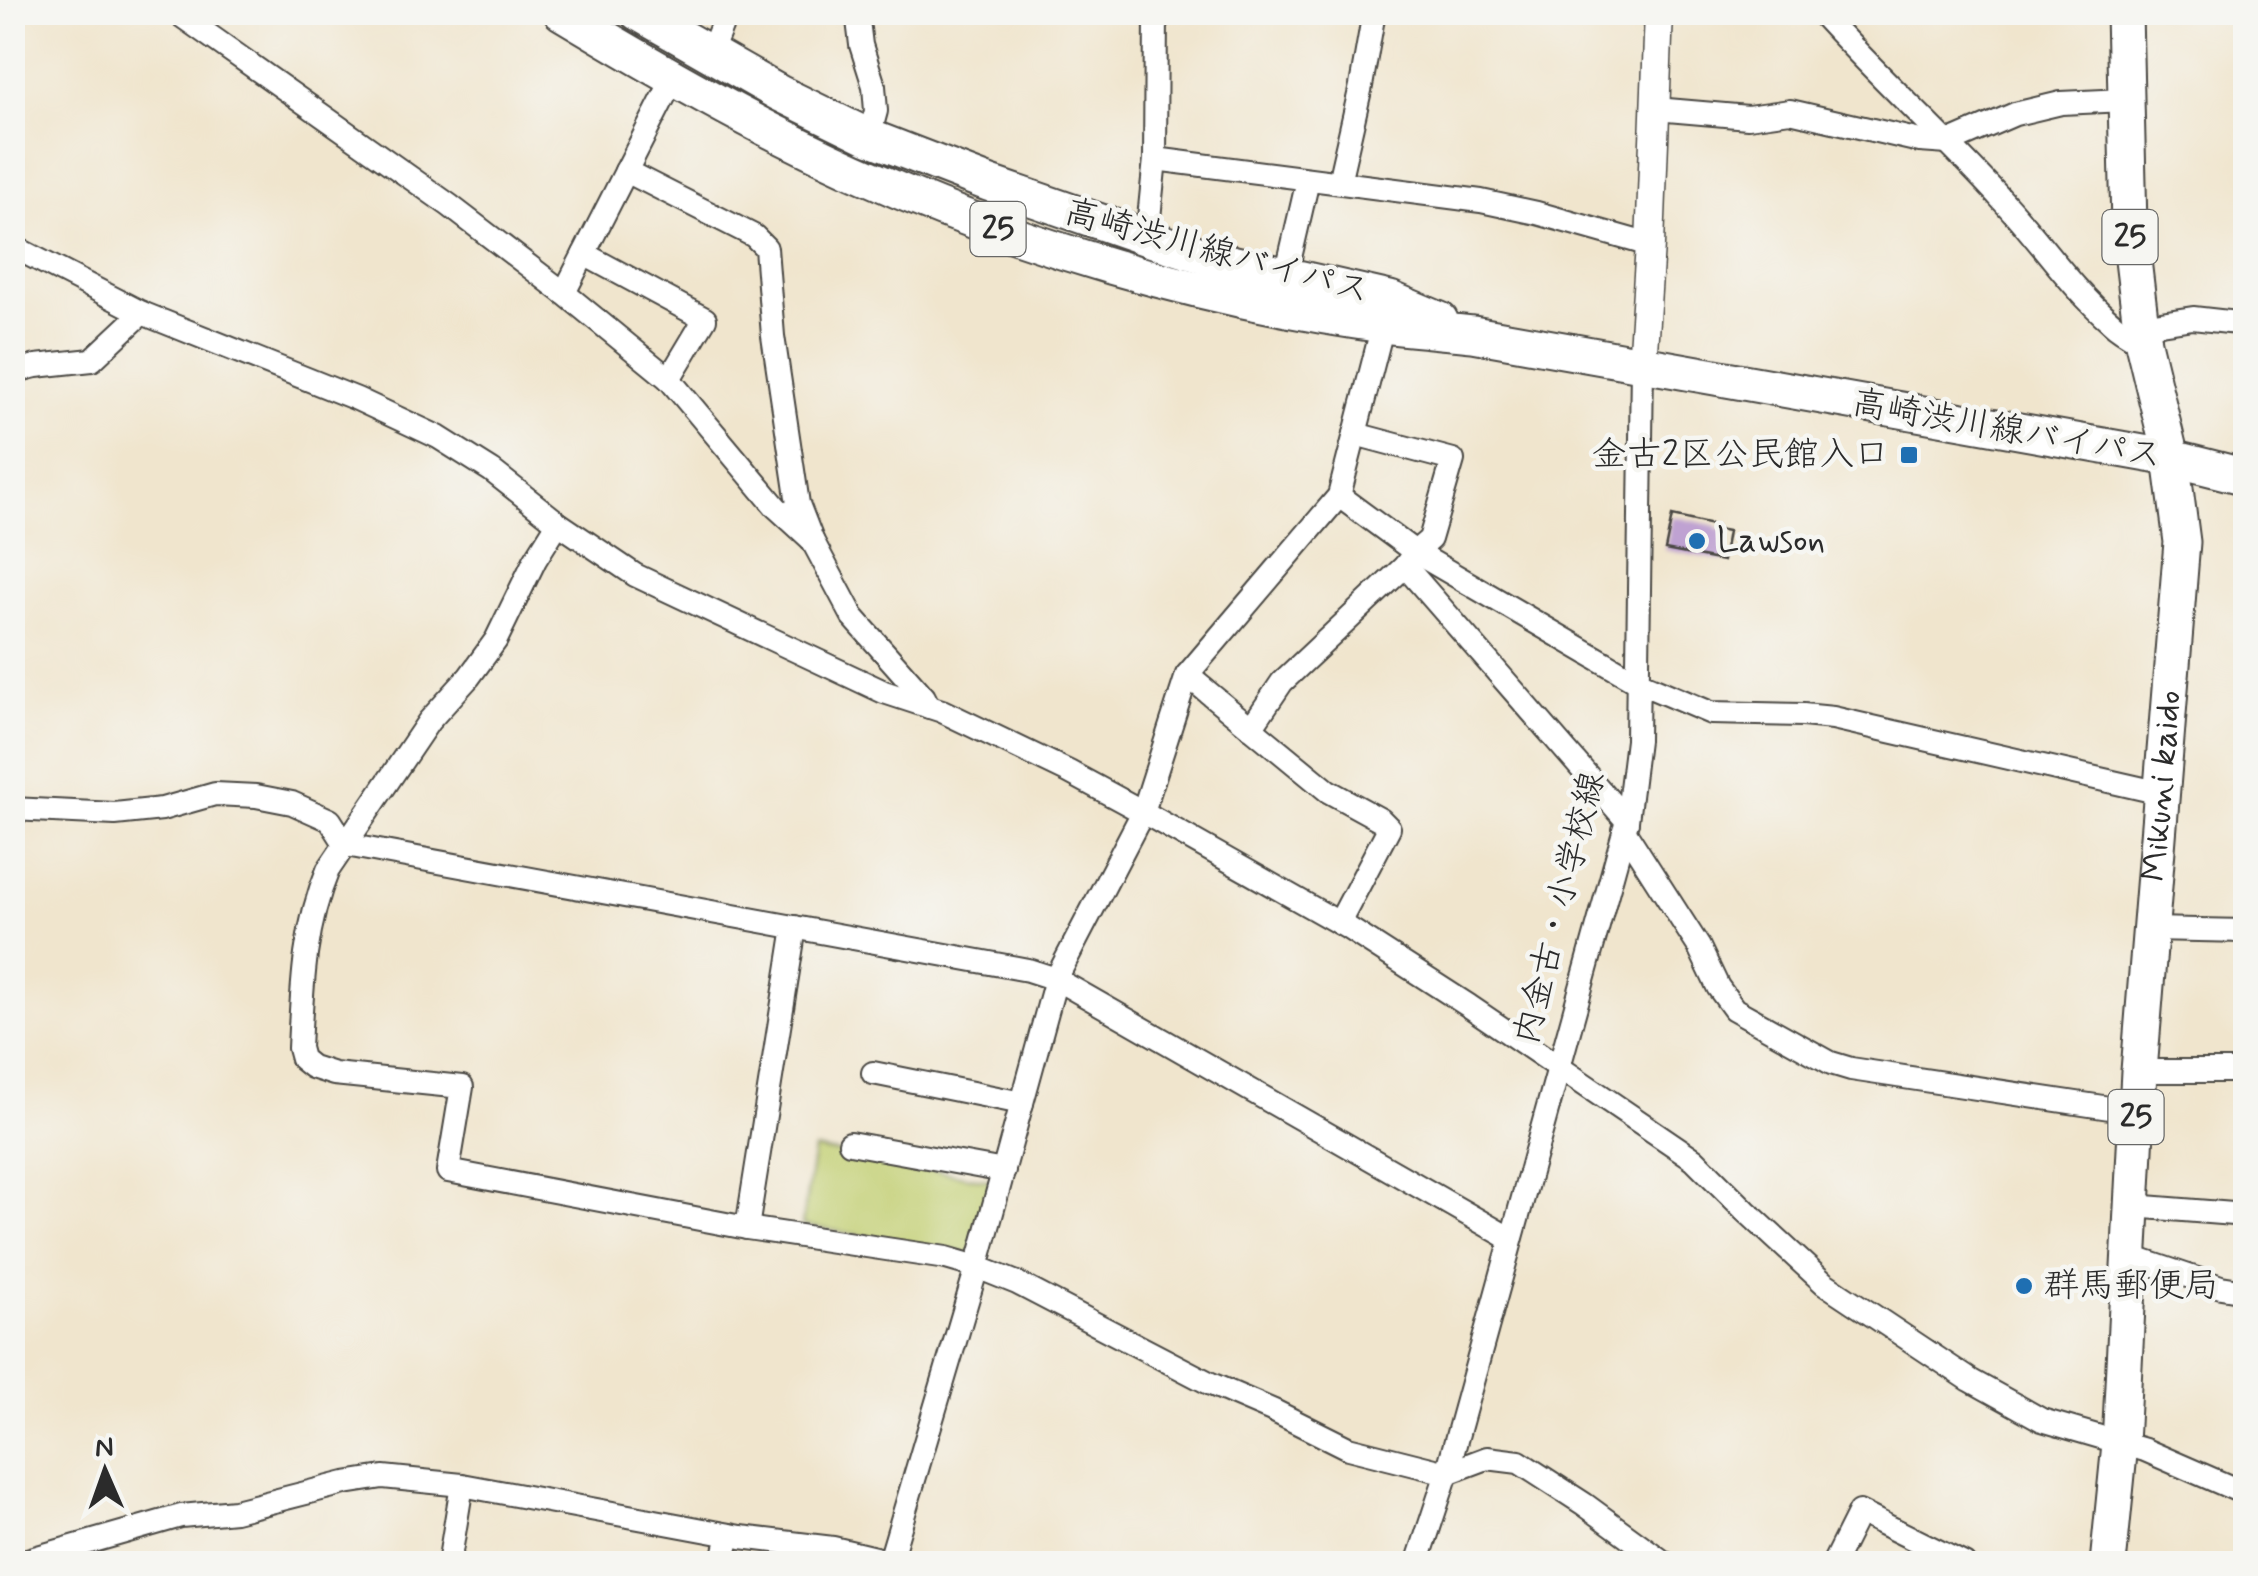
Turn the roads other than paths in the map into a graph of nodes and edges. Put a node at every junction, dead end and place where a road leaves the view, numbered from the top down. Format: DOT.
graph roads {
  1 [pos="176,12"];
  2 [pos="561,12"];
  3 [pos="637,12"];
  4 [pos="727,12"];
  5 [pos="857,12"];
  6 [pos="1156,12"];
  7 [pos="1374,12"];
  8 [pos="1659,12"];
  9 [pos="1820,12"];
  10 [pos="2124,12"];
  11 [pos="710,55"];
  12 [pos="673,79"];
  13 [pos="2125,100"];
  14 [pos="1656,109"];
  15 [pos="869,137"];
  16 [pos="1948,143"];
  17 [pos="1155,159"];
  18 [pos="626,170"];
  19 [pos="1308,180"];
  20 [pos="1339,182"];
  21 [pos="1147,238"];
  22 [pos="1650,244"];
  23 [pos="12,246"];
  24 [pos="584,254"];
  25 [pos="1286,276"];
  26 [pos="564,292"];
  27 [pos="142,313"];
  28 [pos="2246,324"];
  29 [pos="1382,325"];
  30 [pos="1473,334"];
  31 [pos="2142,335"];
  32 [pos="1642,366"];
  33 [pos="12,372"];
  34 [pos="669,379"];
  35 [pos="1355,434"];
  36 [pos="2170,458"];
  37 [pos="2246,476"];
  38 [pos="1339,496"];
  39 [pos="558,524"];
  40 [pos="812,540"];
  41 [pos="1410,559"];
  42 [pos="1187,675"];
  43 [pos="1638,682"];
  44 [pos="928,707"];
  45 [pos="1251,728"];
  46 [pos="2161,793"];
  47 [pos="12,809"];
  48 [pos="1143,812"];
  49 [pos="1626,826"];
  50 [pos="346,845"];
  51 [pos="1340,923"];
  52 [pos="795,928"];
  53 [pos="2150,930"];
  54 [pos="2246,931"];
  55 [pos="1056,979"];
  56 [pos="1558,1068"];
  57 [pos="2138,1071"];
  58 [pos="2246,1071"];
  59 [pos="872,1074"];
  60 [pos="1022,1103"];
  61 [pos="2136,1112"];
  62 [pos="850,1143"];
  63 [pos="1004,1171"];
  64 [pos="2133,1206"];
  65 [pos="2246,1215"];
  66 [pos="747,1228"];
  67 [pos="1511,1239"];
  68 [pos="2129,1256"];
  69 [pos="977,1267"];
  70 [pos="2246,1291"];
  71 [pos="2120,1444"];
  72 [pos="1446,1474"];
  73 [pos="462,1486"];
  74 [pos="2246,1494"];
  75 [pos="729,1534"];
  76 [pos="893,1562"];
  77 [pos="13,1564"];
  78 [pos="449,1564"];
  79 [pos="722,1564"];
  80 [pos="1418,1564"];
  81 [pos="1666,1564"];
  82 [pos="1833,1564"];
  83 [pos="1964,1564"];
  84 [pos="2108,1564"];
  1 -- 26 [label="street"];
  2 -- 12 [label="main road, 高崎渋川線バイパス / 25"];
  3 -- 11 [label="main road, 高崎渋川線バイパス / 25"];
  4 -- 11 [label="street"];
  5 -- 15 [label="street"];
  6 -- 17 [label="street"];
  7 -- 20 [label="street"];
  8 -- 14 [label="street, 内金古・小学校線"];
  9 -- 16 [label="street"];
  10 -- 13 [label="main road, Mikuni kaido / 25"];
  11 -- 15 [label="main road, 高崎渋川線バイパス / 25"];
  12 -- 18 [label="street"];
  12 -- 29 [label="main road, 高崎渋川線バイパス / 25"];
  13 -- 16 [label="street"];
  13 -- 31 [label="main road, Mikuni kaido / 25"];
  14 -- 16 [label="street"];
  14 -- 22 [label="street, 内金古・小学校線"];
  15 -- 21 [label="main road, 高崎渋川線バイパス / 25"];
  16 -- 31 [label="street"];
  17 -- 19 [label="street"];
  17 -- 21 [label="street"];
  18 -- 24 [label="street"];
  18 -- 40 [label="street"];
  19 -- 20 [label="street"];
  19 -- 25 [label="street"];
  20 -- 22 [label="street"];
  21 -- 25 [label="main road, 高崎渋川線バイパス / 25"];
  22 -- 32 [label="street, 内金古・小学校線"];
  23 -- 27 [label="street"];
  24 -- 26 [label="street"];
  24 -- 34 [label="street"];
  25 -- 30 [label="main road, 高崎渋川線バイパス / 25"];
  26 -- 34 [label="street"];
  27 -- 33 [label="street"];
  27 -- 39 [label="street"];
  28 -- 31 [label="street"];
  29 -- 30 [label="main road, 高崎渋川線バイパス / 25"];
  29 -- 35 [label="street"];
  30 -- 32 [label="main road, 高崎渋川線バイパス / 25"];
  31 -- 36 [label="main road, Mikuni kaido / 25"];
  32 -- 36 [label="main road, 高崎渋川線バイパス / 25"];
  32 -- 43 [label="street, 内金古・小学校線"];
  34 -- 40 [label="street"];
  35 -- 38 [label="street"];
  35 -- 41 [label="street"];
  36 -- 37 [label="main road, 高崎渋川線バイパス / 25"];
  36 -- 46 [label="main road, Mikuni kaido / 25"];
  38 -- 41 [label="street"];
  38 -- 42 [label="street"];
  39 -- 44 [label="street"];
  39 -- 50 [label="street"];
  40 -- 44 [label="street"];
  41 -- 43 [label="street"];
  41 -- 45 [label="street"];
  41 -- 49 [label="street"];
  42 -- 45 [label="street"];
  42 -- 48 [label="street"];
  43 -- 46 [label="street"];
  43 -- 49 [label="street, 内金古・小学校線"];
  44 -- 48 [label="street"];
  45 -- 51 [label="street"];
  46 -- 53 [label="main road, Mikuni kaido / 25"];
  47 -- 50 [label="street"];
  48 -- 51 [label="street"];
  48 -- 55 [label="street"];
  49 -- 56 [label="street, 内金古・小学校線"];
  49 -- 61 [label="street"];
  50 -- 52 [label="street"];
  50 -- 66 [label="street"];
  51 -- 56 [label="street"];
  52 -- 55 [label="street"];
  52 -- 66 [label="street"];
  53 -- 54 [label="street"];
  53 -- 57 [label="main road, Mikuni kaido / 25"];
  55 -- 60 [label="street"];
  55 -- 67 [label="street"];
  56 -- 67 [label="street, 内金古・小学校線"];
  56 -- 71 [label="street"];
  57 -- 58 [label="street"];
  57 -- 61 [label="main road, Mikuni kaido / 25"];
  59 -- 60 [label="street"];
  60 -- 63 [label="street"];
  61 -- 64 [label="main road, Mikuni kaido / 25"];
  62 -- 63 [label="street"];
  63 -- 69 [label="street"];
  64 -- 65 [label="street"];
  64 -- 68 [label="main road, Mikuni kaido / 25"];
  66 -- 69 [label="street"];
  67 -- 72 [label="street, 内金古・小学校線"];
  68 -- 70 [label="street"];
  68 -- 71 [label="main road, Mikuni kaido / 25"];
  69 -- 72 [label="street"];
  69 -- 76 [label="street"];
  71 -- 74 [label="street"];
  71 -- 84 [label="main road, Mikuni kaido / 25"];
  72 -- 80 [label="street, 内金古・小学校線"];
  72 -- 81 [label="street"];
  73 -- 75 [label="street"];
  73 -- 77 [label="street"];
  73 -- 78 [label="street"];
  75 -- 76 [label="street"];
  75 -- 79 [label="street"];
  82 -- 83 [label="street"];
}
